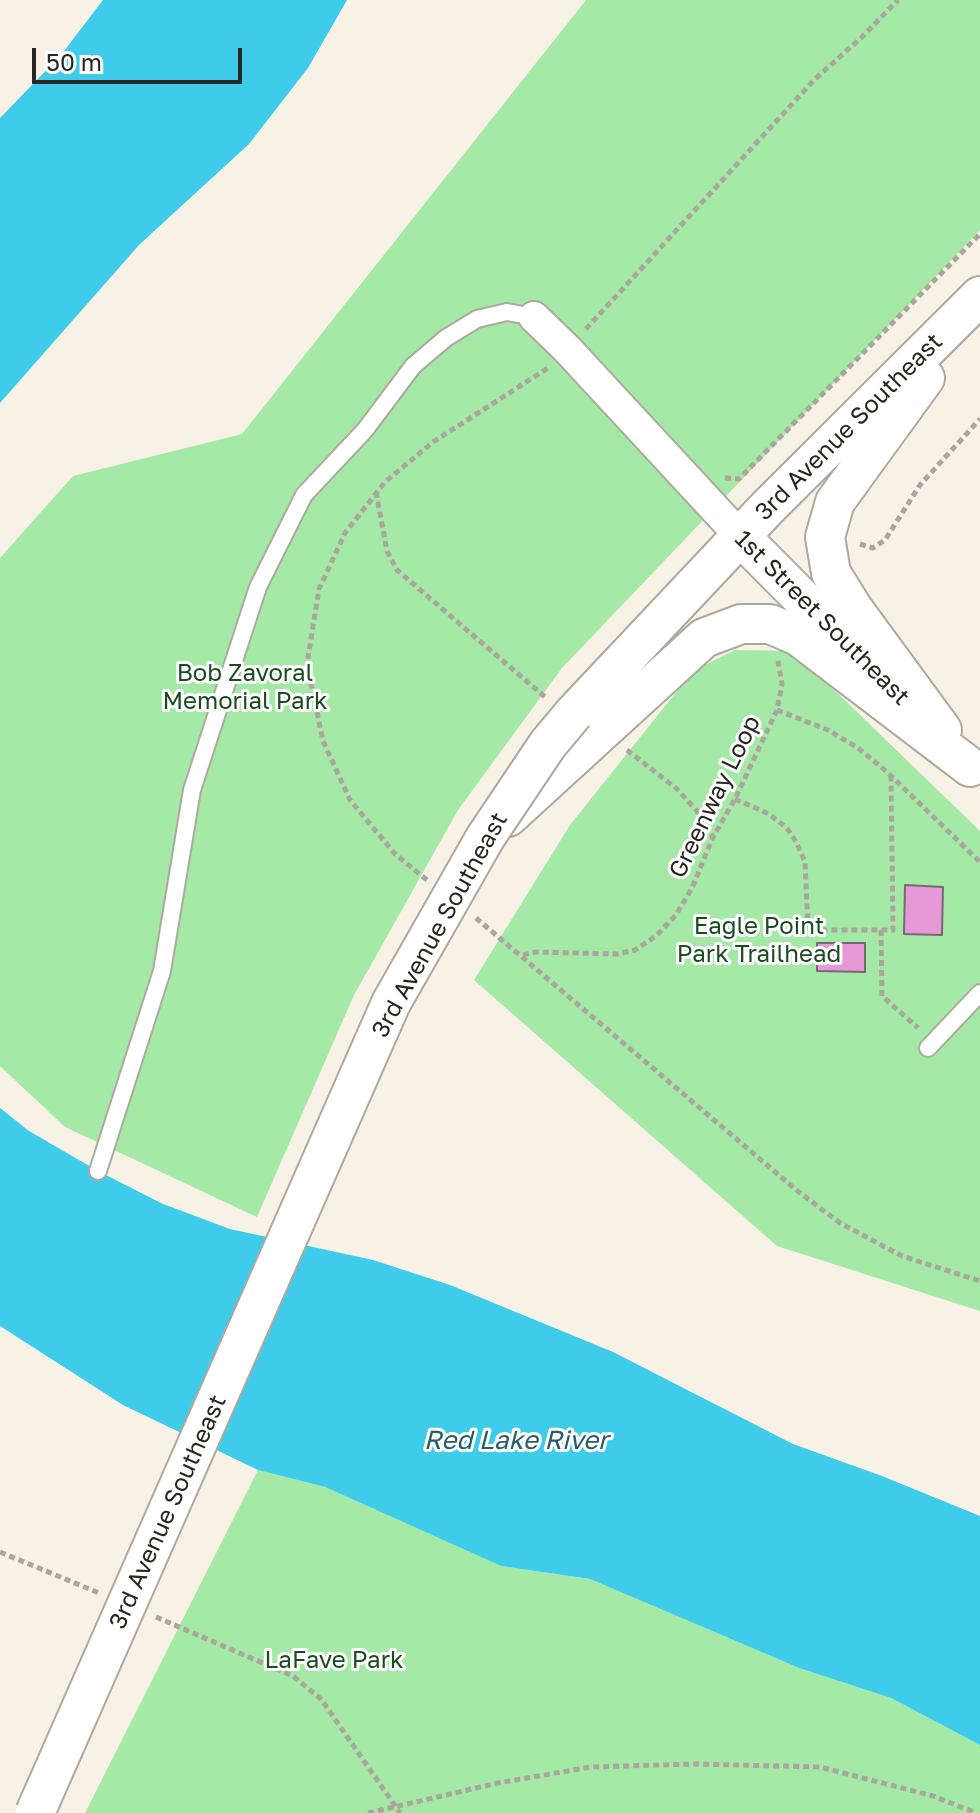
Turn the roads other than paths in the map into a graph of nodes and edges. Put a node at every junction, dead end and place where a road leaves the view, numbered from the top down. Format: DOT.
graph roads {
  1 [pos="980,296"];
  2 [pos="980,304"];
  3 [pos="534,317"];
  4 [pos="741,537"];
  5 [pos="586,723"];
  6 [pos="975,772"];
  7 [pos="980,993"];
  8 [pos="931,1045"];
  9 [pos="98,1171"];
  10 [pos="35,1813"];
  1 -- 4 [label="street, 3rd Avenue Southeast"];
  2 -- 6 [label="street"];
  3 -- 4 [label="street, 1st Street Southeast"];
  3 -- 9 [label="lane"];
  4 -- 5 [label="street, 3rd Avenue Southeast"];
  4 -- 6 [label="street, 1st Street Southeast"];
  5 -- 6 [label="street"];
  5 -- 10 [label="street, 3rd Avenue Southeast, bridge"];
  7 -- 8 [label="lane"];
}
